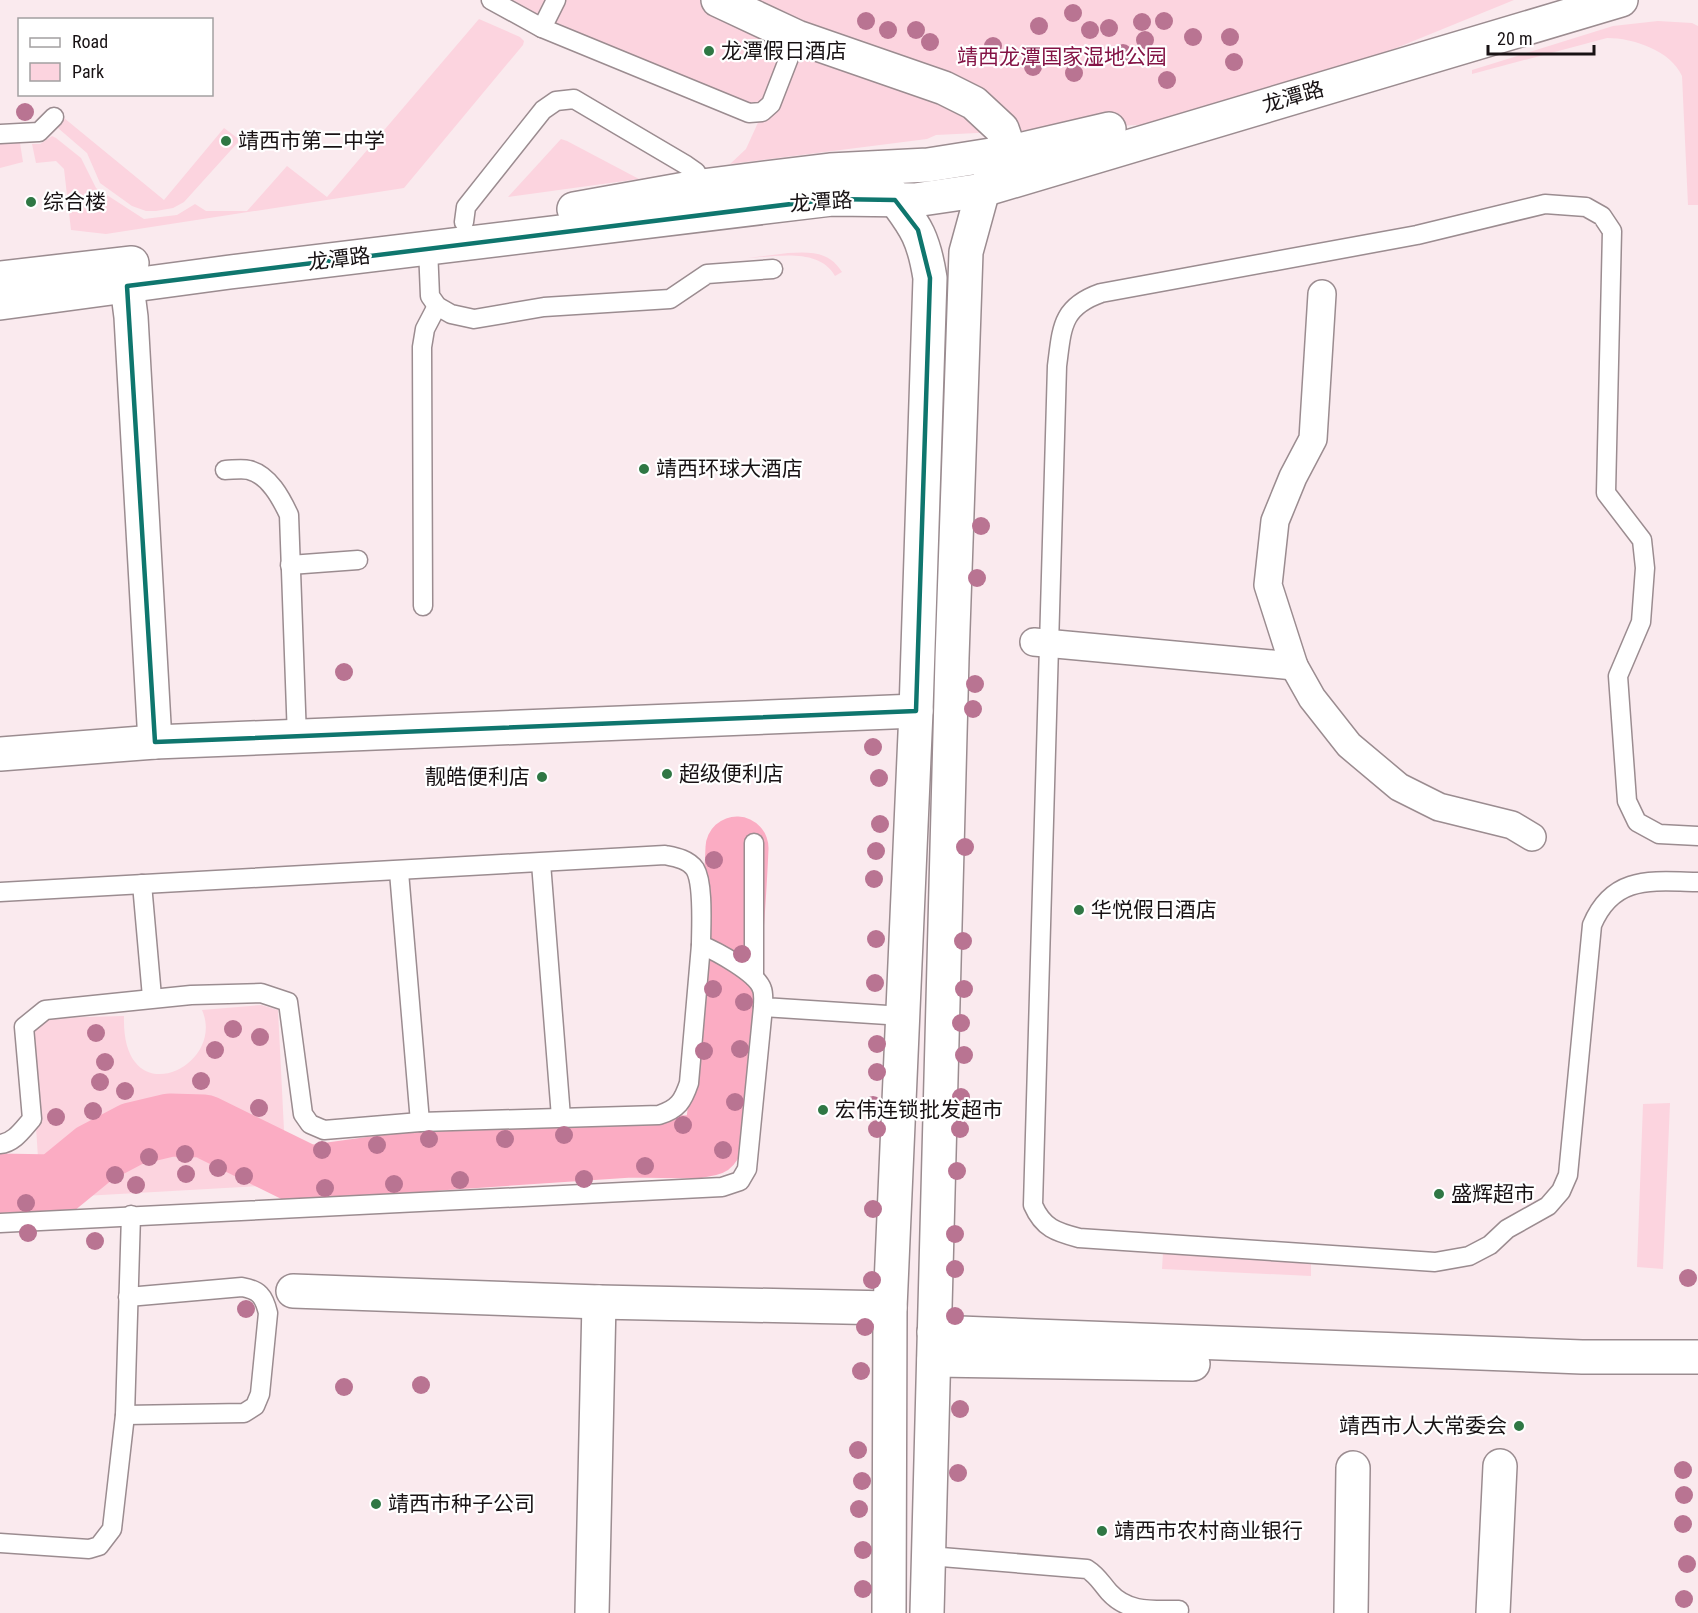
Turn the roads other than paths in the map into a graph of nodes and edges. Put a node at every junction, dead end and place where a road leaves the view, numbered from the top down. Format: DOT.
graph roads {
  1 [pos="491,0"];
  2 [pos="556,0"];
  3 [pos="718,0"];
  4 [pos="1545,0"];
  5 [pos="1621,0"];
  6 [pos="542,28"];
  7 [pos="797,37"];
  8 [pos="54,117"];
  9 [pos="0,134"];
  10 [pos="1010,152"];
  11 [pos="873,168"];
  12 [pos="702,186"];
  13 [pos="983,190"];
  14 [pos="895,200"];
  15 [pos="464,222"];
  16 [pos="428,248"];
  17 [pos="773,269"];
  18 [pos="0,278"];
  19 [pos="127,286"];
  20 [pos="1322,294"];
  21 [pos="0,303"];
  22 [pos="437,306"];
  23 [pos="225,470"];
  24 [pos="358,560"];
  25 [pos="290,565"];
  26 [pos="423,606"];
  27 [pos="1042,643"];
  28 [pos="1294,666"];
  29 [pos="915,724"];
  30 [pos="297,738"];
  31 [pos="155,742"];
  32 [pos="0,754"];
  33 [pos="0,769"];
  34 [pos="1698,836"];
  35 [pos="1532,837"];
  36 [pos="754,843"];
  37 [pos="541,863"];
  38 [pos="399,872"];
  39 [pos="1698,882"];
  40 [pos="142,884"];
  41 [pos="0,892"];
  42 [pos="708,948"];
  43 [pos="754,977"];
  44 [pos="152,997"];
  45 [pos="763,1007"];
  46 [pos="903,1016"];
  47 [pos="561,1117"];
  48 [pos="420,1122"];
  49 [pos="0,1144"];
  50 [pos="131,1215"];
  51 [pos="0,1223"];
  52 [pos="293,1291"];
  53 [pos="128,1297"];
  54 [pos="599,1302"];
  55 [pos="890,1308"];
  56 [pos="934,1346"];
  57 [pos="1698,1357"];
  58 [pos="1698,1371"];
  59 [pos="126,1415"];
  60 [pos="1500,1466"];
  61 [pos="1353,1468"];
  62 [pos="0,1543"];
  63 [pos="929,1556"];
  64 [pos="1179,1610"];
  65 [pos="592,1613"];
  66 [pos="889,1613"];
  67 [pos="927,1613"];
  68 [pos="1351,1613"];
  69 [pos="1493,1613"];
  1 -- 6 [label="lane"];
  2 -- 6 [label="lane"];
  3 -- 7 [label="street"];
  4 -- 10 [label="street, 龙潭路"];
  5 -- 13 [label="street, 龙潭路"];
  6 -- 7 [label="lane"];
  7 -- 10 [label="street"];
  8 -- 9 [label="lane"];
  10 -- 11 [label="street, 龙潭路"];
  10 -- 13 [label="street"];
  11 -- 12 [label="street, 龙潭路"];
  11 -- 14 [label="street"];
  12 -- 15 [label="street, 龙潭路"];
  12 -- 15 [label="lane"];
  13 -- 14 [label="street, 龙潭路"];
  13 -- 56 [label="street"];
  14 -- 16 [label="street, 龙潭路"];
  14 -- 29 [label="street"];
  15 -- 18 [label="street, 龙潭路"];
  16 -- 19 [label="street, 龙潭路"];
  16 -- 22 [label="lane"];
  17 -- 22 [label="lane"];
  19 -- 21 [label="street, 龙潭路"];
  19 -- 31 [label="street"];
  20 -- 28 [label="street"];
  22 -- 26 [label="lane"];
  23 -- 25 [label="lane"];
  24 -- 25 [label="lane"];
  25 -- 30 [label="lane"];
  27 -- 28 [label="street"];
  27 -- 34 [label="lane"];
  27 -- 39 [label="lane"];
  28 -- 35 [label="street"];
  29 -- 30 [label="street"];
  29 -- 33 [label="street"];
  29 -- 46 [label="street"];
  30 -- 31 [label="street"];
  31 -- 32 [label="street"];
  36 -- 43 [label="lane"];
  37 -- 38 [label="lane"];
  37 -- 42 [label="lane"];
  37 -- 47 [label="lane"];
  38 -- 40 [label="lane"];
  38 -- 48 [label="lane"];
  40 -- 41 [label="lane"];
  40 -- 44 [label="lane"];
  42 -- 43 [label="lane"];
  42 -- 47 [label="lane"];
  43 -- 45 [label="lane"];
  44 -- 48 [label="lane"];
  44 -- 49 [label="lane"];
  45 -- 46 [label="lane"];
  45 -- 50 [label="lane"];
  46 -- 55 [label="street"];
  47 -- 48 [label="lane"];
  50 -- 51 [label="lane"];
  50 -- 53 [label="lane"];
  52 -- 54 [label="street"];
  53 -- 59 [label="lane"];
  53 -- 59 [label="lane"];
  54 -- 55 [label="street"];
  54 -- 65 [label="street"];
  55 -- 66 [label="street"];
  56 -- 57 [label="street"];
  56 -- 58 [label="street"];
  56 -- 63 [label="street"];
  59 -- 62 [label="lane"];
  60 -- 69 [label="street"];
  61 -- 68 [label="street"];
  63 -- 64 [label="lane"];
  63 -- 67 [label="street"];
}
